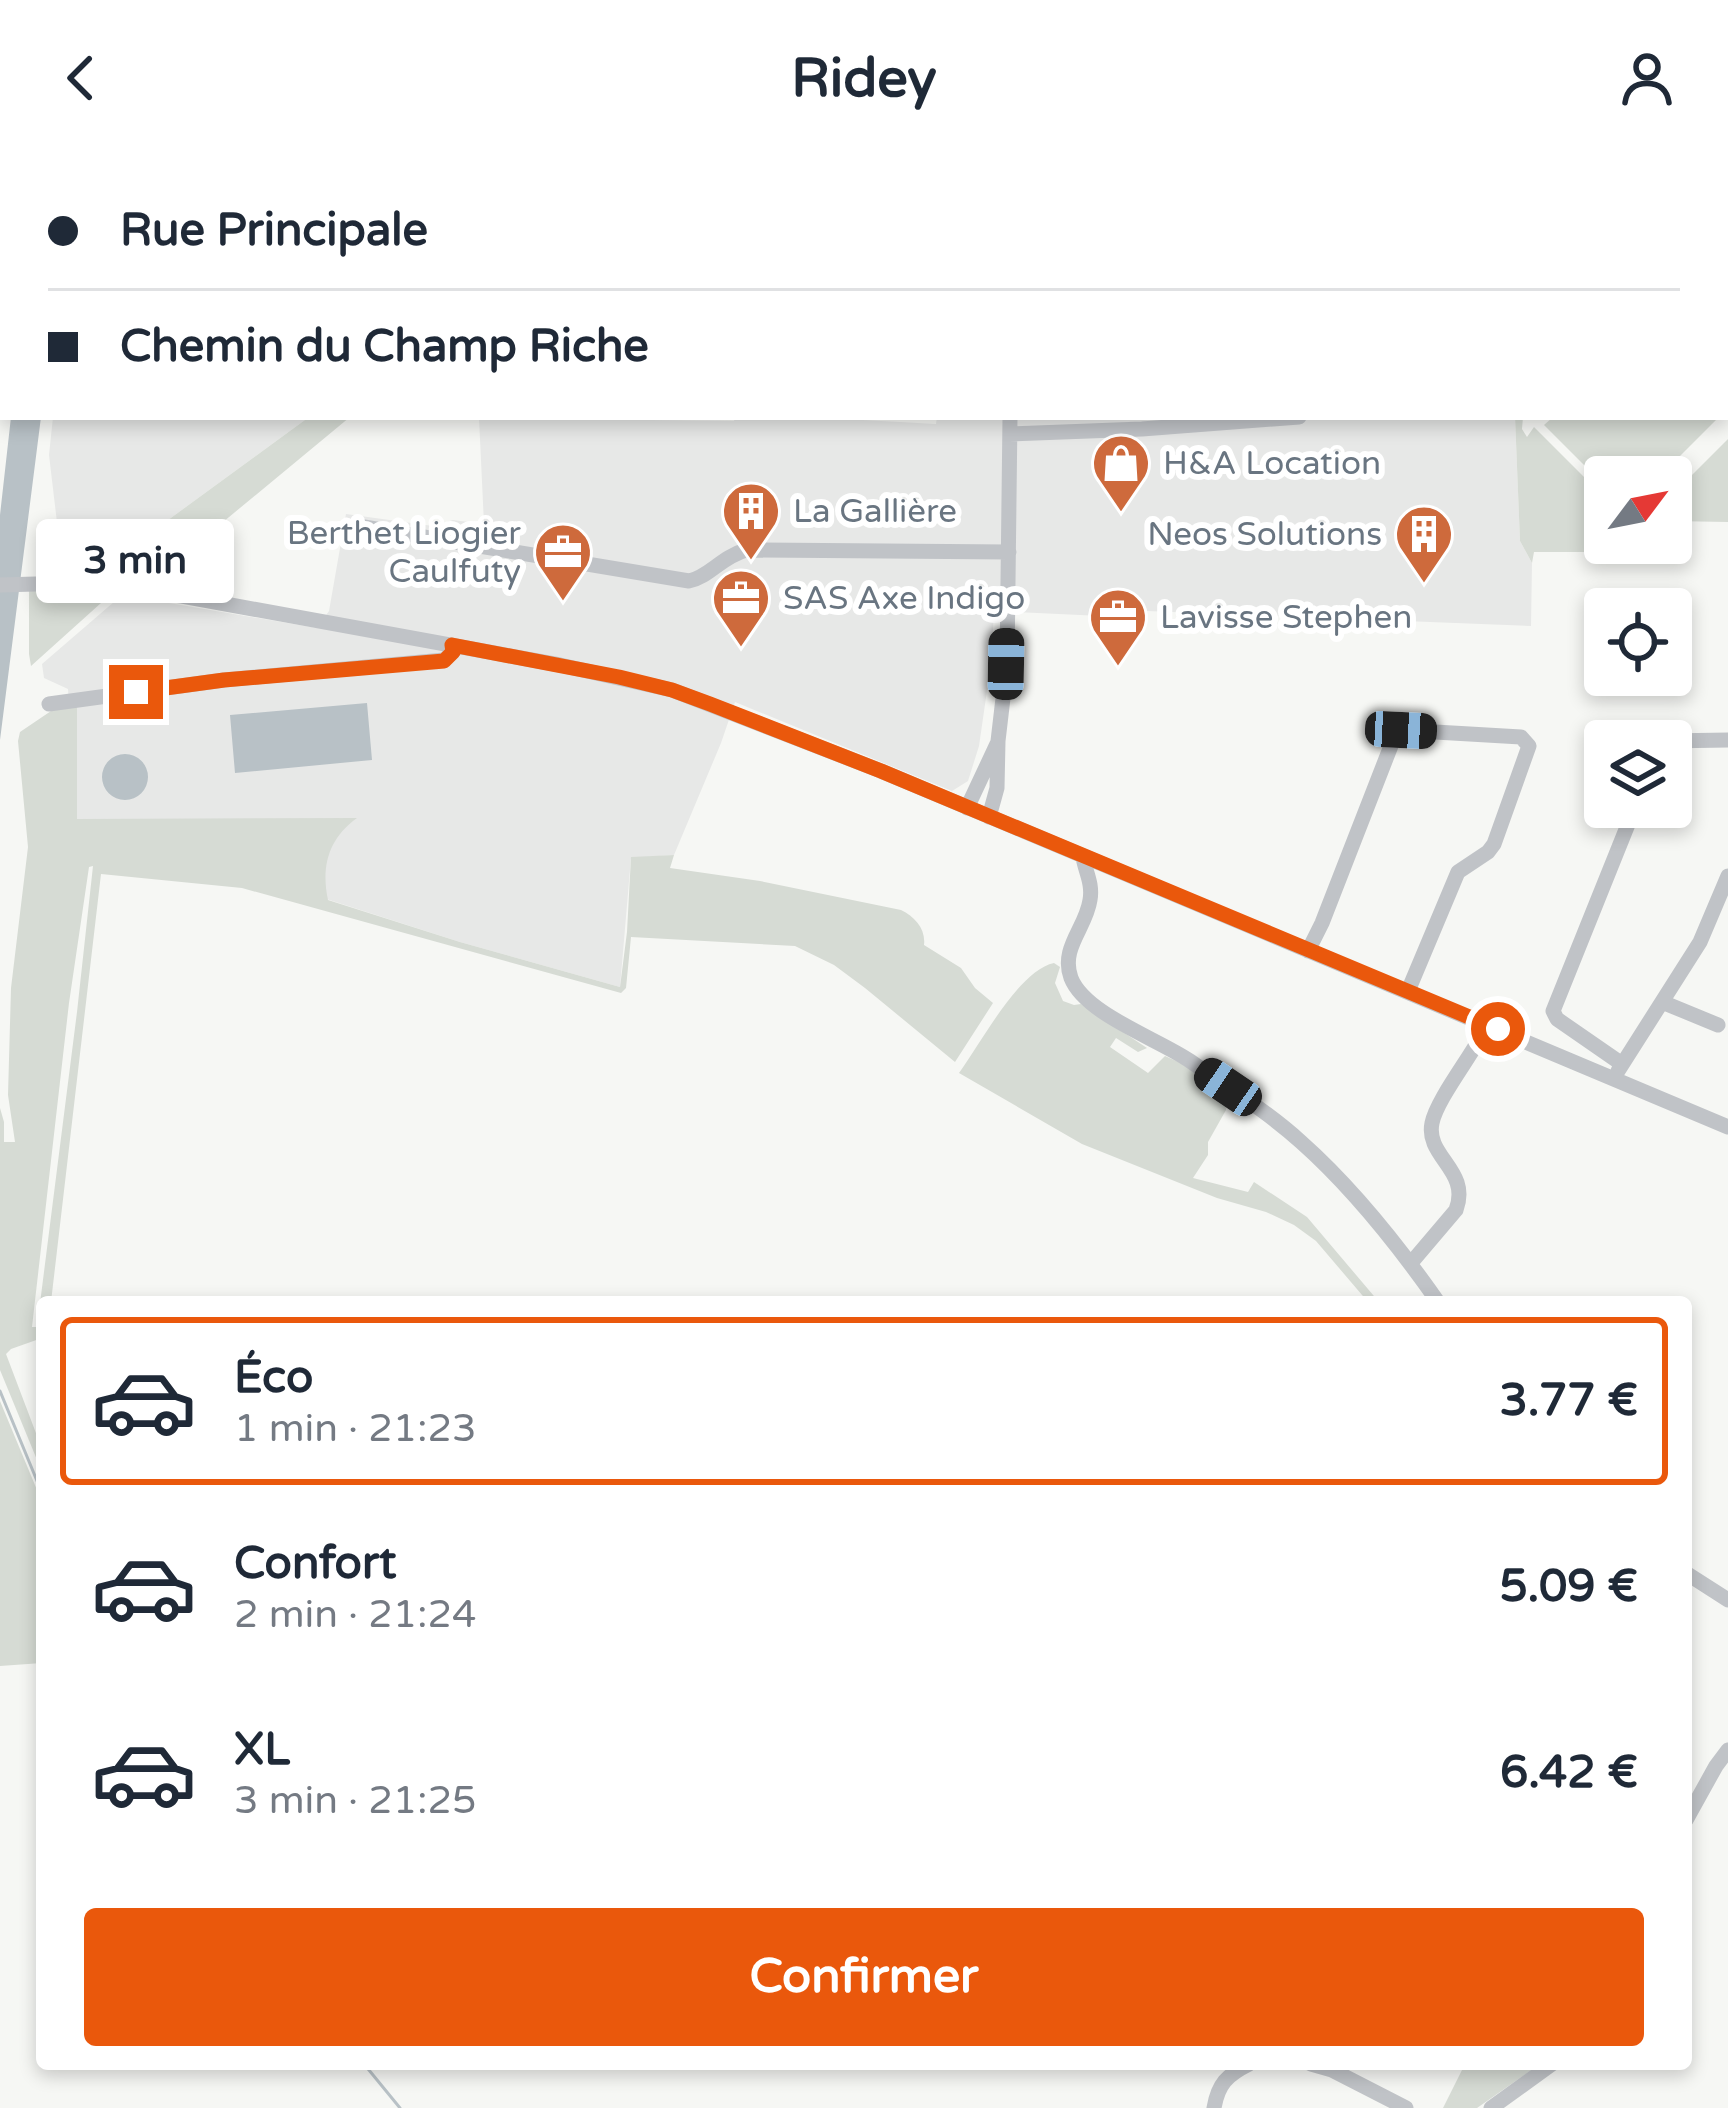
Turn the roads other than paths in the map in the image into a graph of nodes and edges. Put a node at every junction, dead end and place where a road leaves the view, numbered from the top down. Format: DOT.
graph roads {
  1 [pos="1262,420"];
  2 [pos="1010,426"];
  3 [pos="358,526"];
  4 [pos="1009,552"];
  5 [pos="0,585"];
  6 [pos="452,645"];
  7 [pos="49,704"];
  8 [pos="1692,739"];
  9 [pos="1728,740"];
  10 [pos="998,741"];
  11 [pos="967,808"];
  12 [pos="989,817"];
  13 [pos="1627,828"];
  14 [pos="1082,857"];
  15 [pos="1728,876"];
  16 [pos="1308,951"];
  17 [pos="1408,991"];
  18 [pos="1662,1002"];
  19 [pos="1487,1024"];
  20 [pos="1718,1025"];
  21 [pos="1622,1064"];
  22 [pos="1612,1079"];
  23 [pos="1728,1126"];
  24 [pos="1411,1263"];
  25 [pos="1434,1296"];
  26 [pos="1692,1577"];
  27 [pos="1728,1600"];
  28 [pos="1728,1750"];
  29 [pos="1692,1809"];
  30 [pos="1238,2070"];
  31 [pos="1332,2070"];
  32 [pos="1544,2070"];
  33 [pos="1214,2108"];
  34 [pos="1406,2108"];
  35 [pos="1491,2108"];
  1 -- 2 [label="street"];
  2 -- 4 [label="street"];
  3 -- 4 [label="street"];
  4 -- 10 [label="street"];
  5 -- 6 [label="street"];
  6 -- 7 [label="street"];
  6 -- 11 [label="street"];
  8 -- 9 [label="street"];
  10 -- 11 [label="street"];
  10 -- 12 [label="street"];
  11 -- 12 [label="street"];
  12 -- 14 [label="street"];
  13 -- 21 [label="street"];
  14 -- 16 [label="street"];
  14 -- 24 [label="street"];
  15 -- 18 [label="street"];
  16 -- 17 [label="street"];
  16 -- 17 [label="street"];
  17 -- 19 [label="street"];
  18 -- 20 [label="street"];
  18 -- 21 [label="street"];
  19 -- 22 [label="street"];
  19 -- 24 [label="street"];
  21 -- 22 [label="street"];
  22 -- 23 [label="street"];
  24 -- 25 [label="street"];
  26 -- 27 [label="street"];
  28 -- 29 [label="street"];
  30 -- 33 [label="street"];
  31 -- 34 [label="street"];
  32 -- 35 [label="street"];
}
